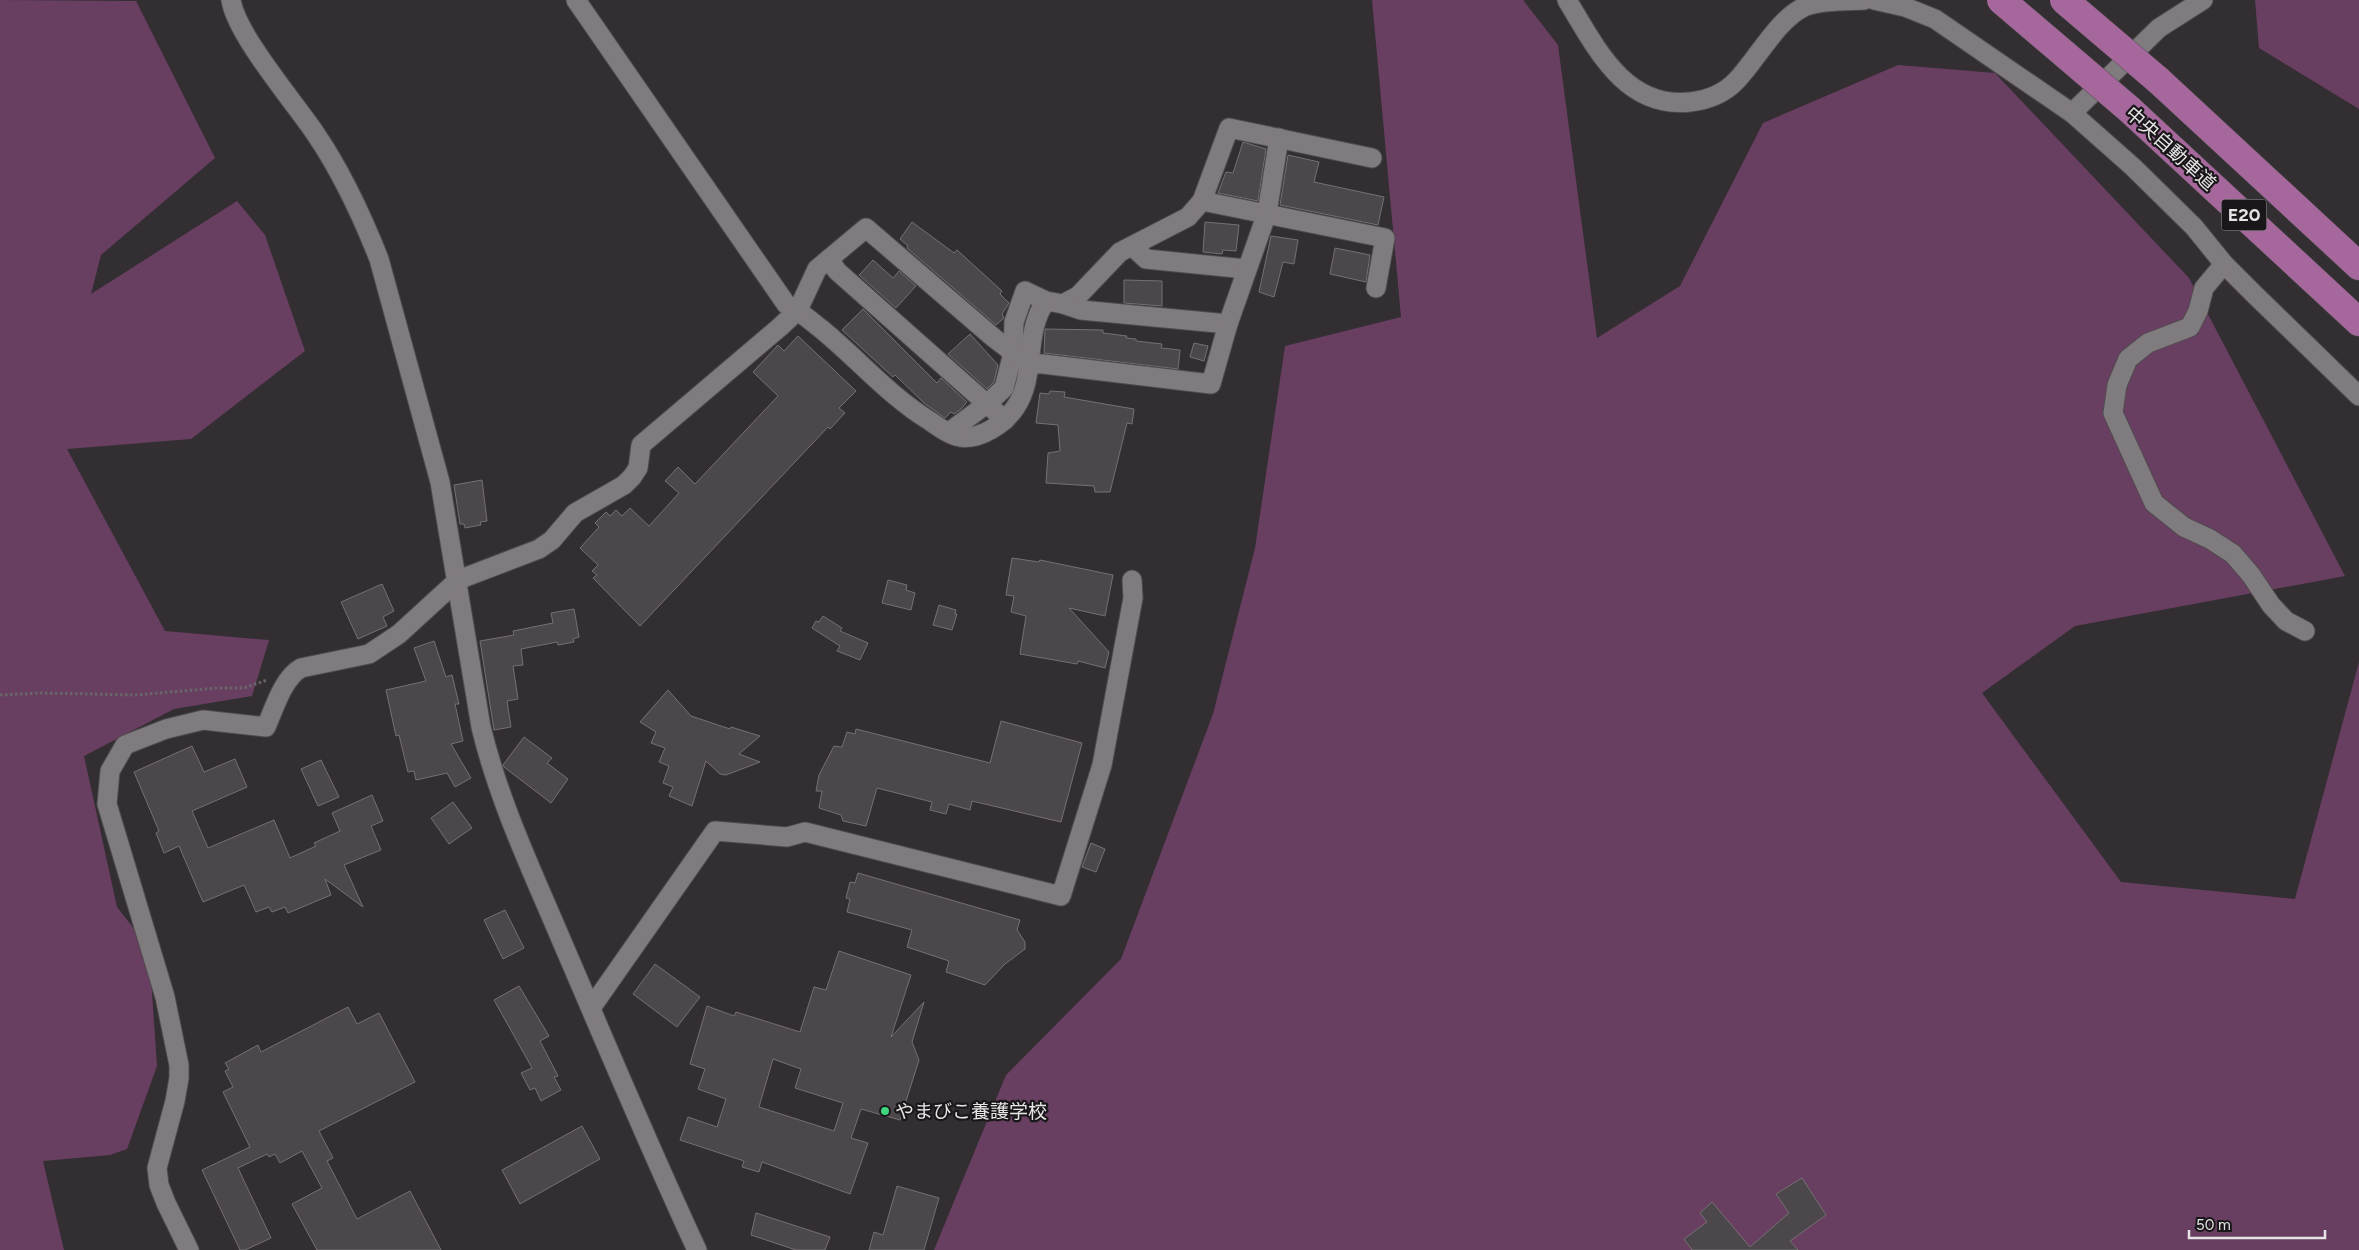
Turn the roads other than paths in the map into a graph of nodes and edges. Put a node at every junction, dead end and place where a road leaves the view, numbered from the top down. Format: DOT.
graph roads {
  1 [pos="231,0"];
  2 [pos="576,0"];
  3 [pos="1567,0"];
  4 [pos="1865,0"];
  5 [pos="1874,0"];
  6 [pos="2001,0"];
  7 [pos="2064,0"];
  8 [pos="2203,0"];
  9 [pos="2072,113"];
  10 [pos="1279,138"];
  11 [pos="1372,158"];
  12 [pos="1202,201"];
  13 [pos="1267,213"];
  14 [pos="1132,246"];
  15 [pos="829,259"];
  16 [pos="2224,264"];
  17 [pos="2359,266"];
  18 [pos="1246,269"];
  19 [pos="1376,288"];
  20 [pos="1055,302"];
  21 [pos="798,310"];
  22 [pos="2359,322"];
  23 [pos="1228,324"];
  24 [pos="1020,359"];
  25 [pos="2359,396"];
  26 [pos="988,403"];
  27 [pos="1005,420"];
  28 [pos="949,432"];
  29 [pos="458,580"];
  30 [pos="1132,580"];
  31 [pos="2306,631"];
  32 [pos="591,1008"];
  33 [pos="189,1250"];
  34 [pos="697,1250"];
  1 -- 29 [label="street"];
  2 -- 21 [label="street"];
  3 -- 4 [label="street"];
  5 -- 9 [label="street"];
  6 -- 22 [label="highway, 中央自動車道 / E20, bridge"];
  7 -- 17 [label="highway, E20, bridge"];
  8 -- 9 [label="street"];
  9 -- 16 [label="street"];
  10 -- 11 [label="street"];
  10 -- 12 [label="street"];
  10 -- 13 [label="street"];
  12 -- 13 [label="street"];
  12 -- 14 [label="street"];
  13 -- 18 [label="street"];
  13 -- 19 [label="street"];
  14 -- 18 [label="street"];
  14 -- 20 [label="street"];
  15 -- 21 [label="street"];
  15 -- 24 [label="street"];
  15 -- 26 [label="street"];
  16 -- 25 [label="street"];
  16 -- 31 [label="street"];
  18 -- 23 [label="street"];
  20 -- 23 [label="street"];
  20 -- 24 [label="street"];
  21 -- 28 [label="street"];
  21 -- 29 [label="street"];
  23 -- 24 [label="street"];
  24 -- 26 [label="street"];
  24 -- 27 [label="street"];
  26 -- 27 [label="street"];
  26 -- 28 [label="street"];
  27 -- 28 [label="street"];
  29 -- 32 [label="street"];
  29 -- 33 [label="street"];
  30 -- 32 [label="street"];
  32 -- 34 [label="street"];
}
